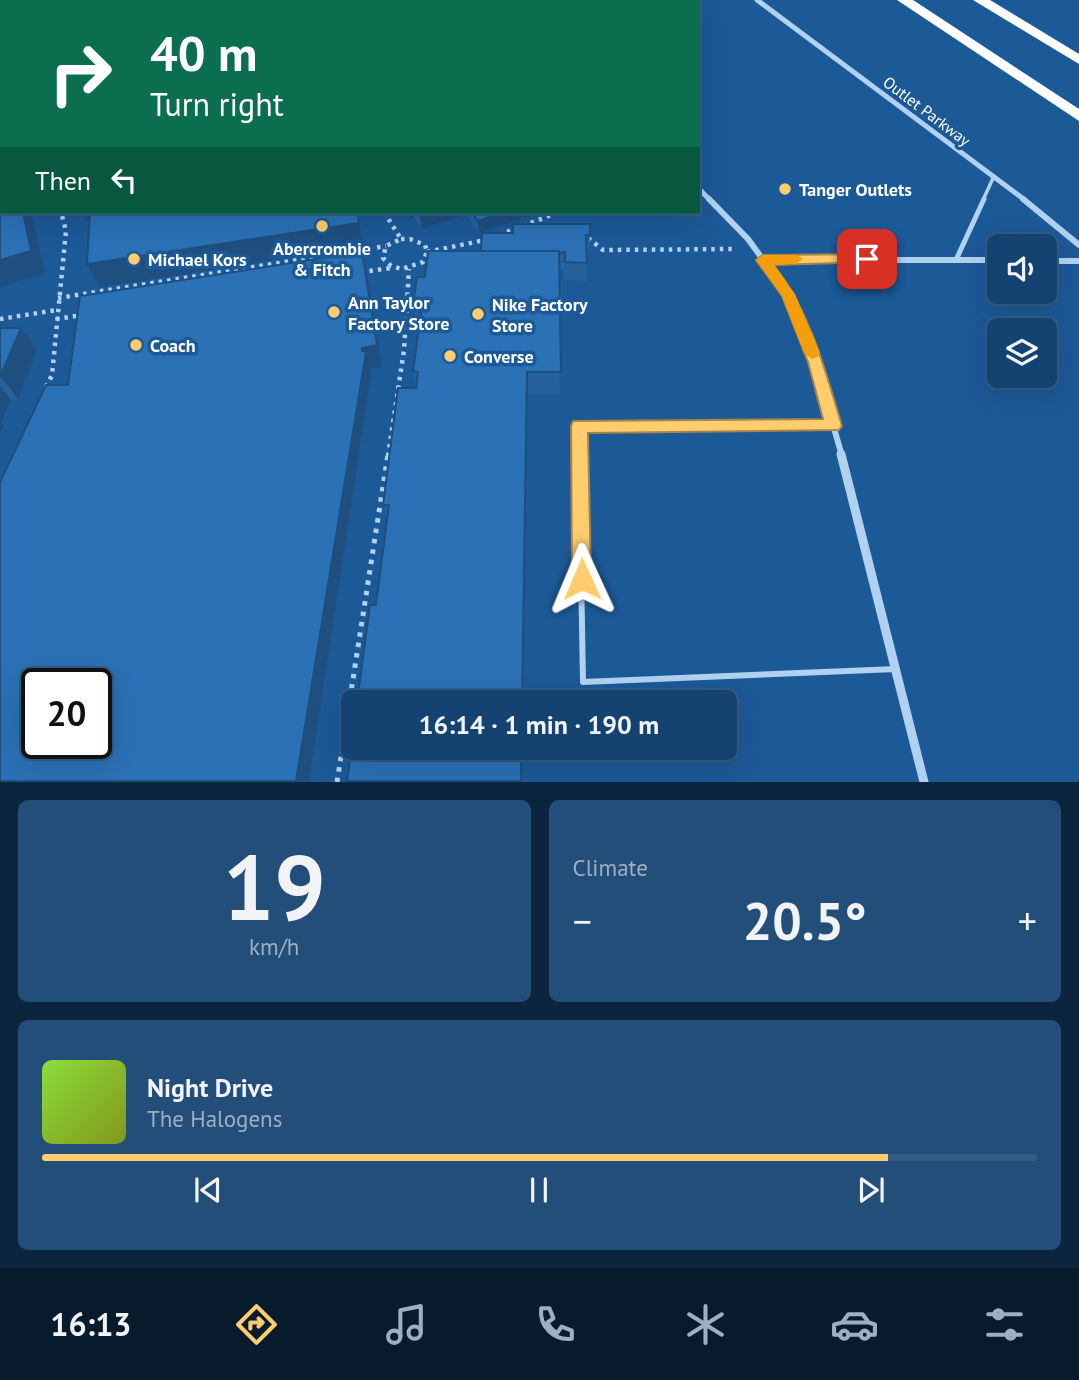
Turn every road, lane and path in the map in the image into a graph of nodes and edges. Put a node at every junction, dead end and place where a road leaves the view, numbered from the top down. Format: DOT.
graph roads {
  1 [pos="757,0"];
  2 [pos="903,0"];
  3 [pos="980,0"];
  4 [pos="1079,60"];
  5 [pos="1079,116"];
  6 [pos="994,176"];
  7 [pos="700,190"];
  8 [pos="62,214"];
  9 [pos="385,214"];
  10 [pos="554,214"];
  11 [pos="401,239"];
  12 [pos="575,239"];
  13 [pos="486,240"];
  14 [pos="511,240"];
  15 [pos="1079,245"];
  16 [pos="386,246"];
  17 [pos="755,249"];
  18 [pos="427,251"];
  19 [pos="763,260"];
  20 [pos="956,260"];
  21 [pos="987,260"];
  22 [pos="1057,261"];
  23 [pos="1079,261"];
  24 [pos="392,268"];
  25 [pos="410,269"];
  26 [pos="352,274"];
  27 [pos="58,298"];
  28 [pos="57,310"];
  29 [pos="97,313"];
  30 [pos="0,319"];
  31 [pos="56,319"];
  32 [pos="41,399"];
  33 [pos="833,426"];
  34 [pos="896,669"];
  35 [pos="337,782"];
  36 [pos="924,782"];
  1 -- 6 [label="street, Outlet Parkway"];
  2 -- 5 [label="highway"];
  3 -- 4 [label="highway"];
  6 -- 15 [label="street, Outlet Parkway"];
  6 -- 20 [label="lane"];
  7 -- 17 [label="street"];
  8 -- 27 [label="path"];
  9 -- 11 [label="path"];
  10 -- 14 [label="path"];
  11 -- 16 [label="path"];
  11 -- 18 [label="path"];
  12 -- 17 [label="path"];
  13 -- 18 [label="path"];
  16 -- 24 [label="path"];
  16 -- 27 [label="path"];
  17 -- 19 [label="street"];
  18 -- 25 [label="path"];
  19 -- 20 [label="street"];
  19 -- 33 [label="street"];
  20 -- 21 [label="street"];
  22 -- 23 [label="street"];
  24 -- 25 [label="path"];
  24 -- 26 [label="path"];
  25 -- 35 [label="path"];
  27 -- 28 [label="path"];
  28 -- 30 [label="path"];
  28 -- 31 [label="path"];
  29 -- 31 [label="path"];
  31 -- 32 [label="path"];
  33 -- 34 [label="street"];
  33 -- 34 [label="lane"];
  34 -- 36 [label="street"];
}
